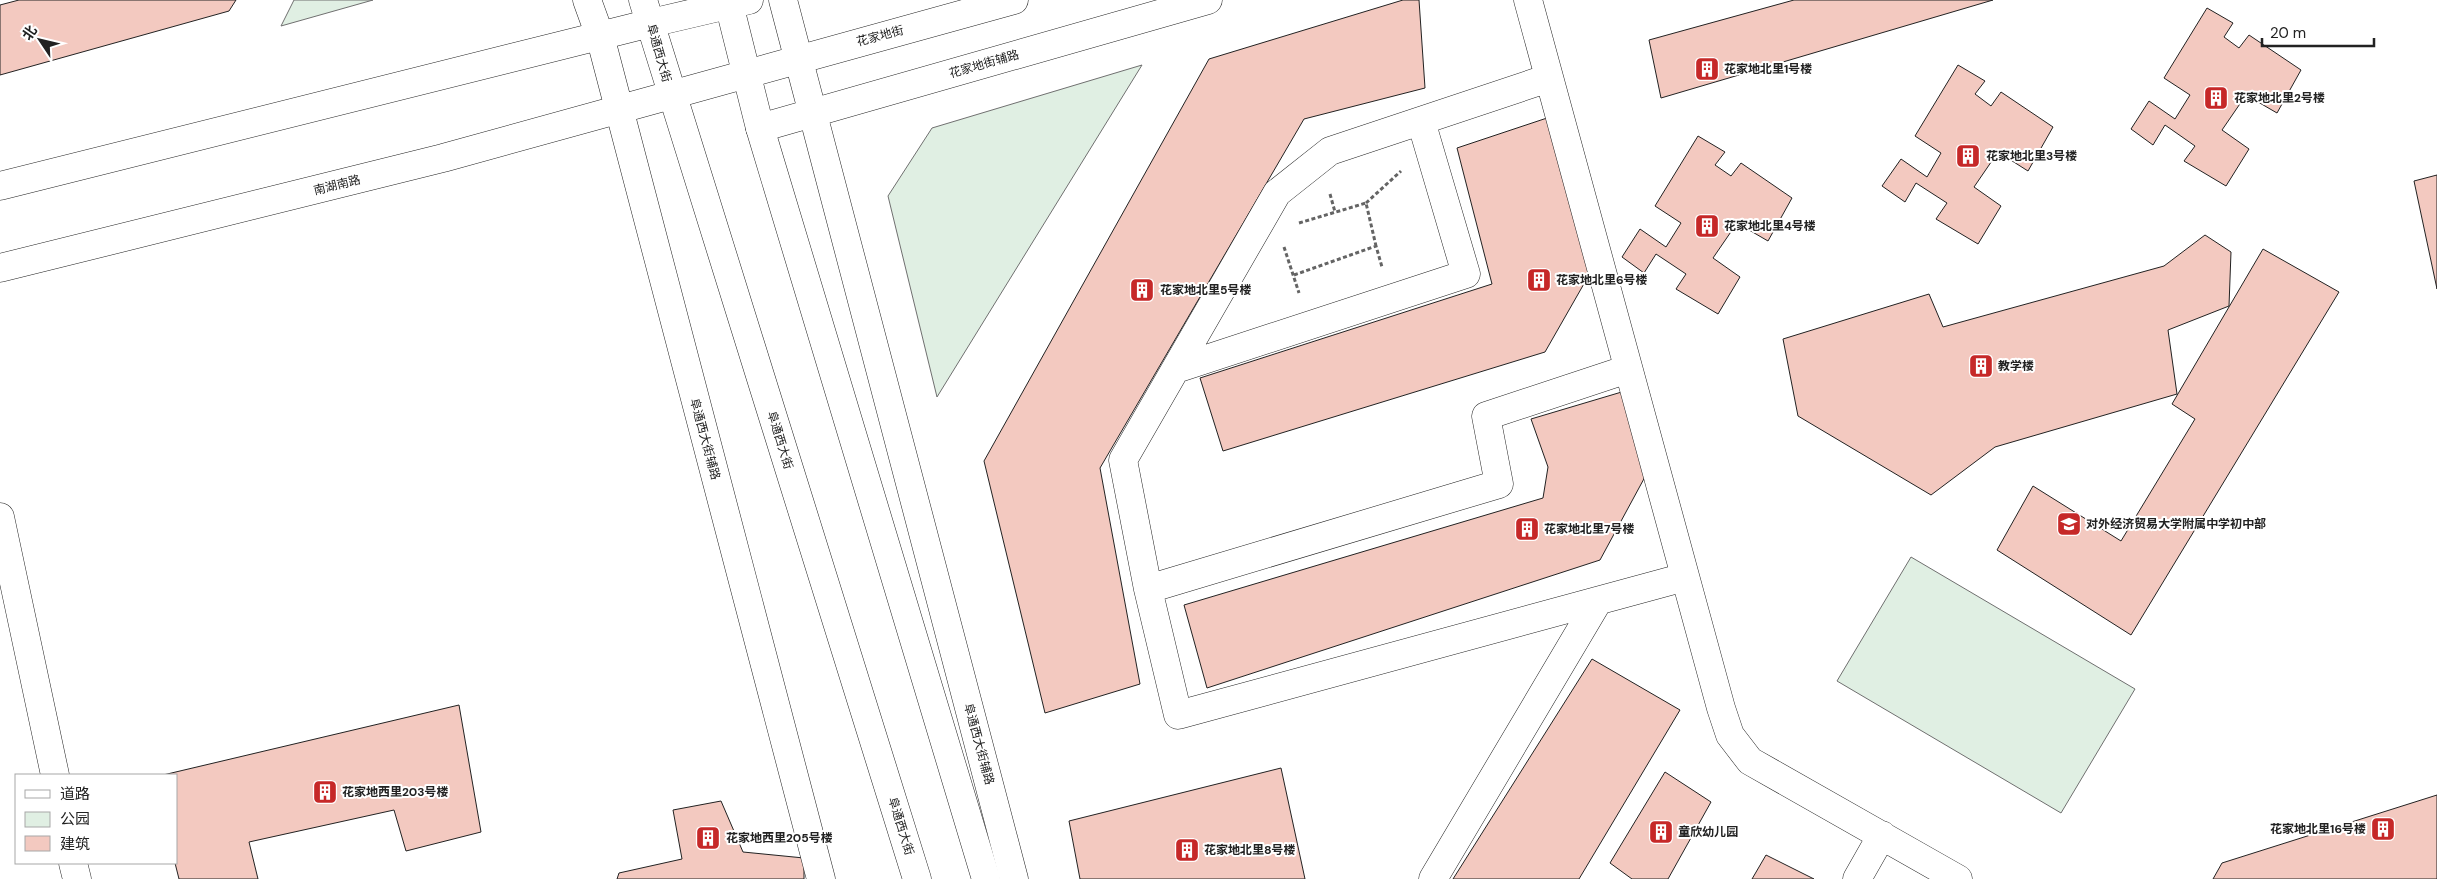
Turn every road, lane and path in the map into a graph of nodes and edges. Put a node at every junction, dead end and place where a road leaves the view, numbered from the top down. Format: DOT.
graph roads {
  1 [pos="587,0"];
  2 [pos="783,0"];
  3 [pos="1014,0"];
  4 [pos="1208,0"];
  5 [pos="1528,0"];
  6 [pos="735,2"];
  7 [pos="647,12"];
  8 [pos="600,36"];
  9 [pos="798,58"];
  10 [pos="745,73"];
  11 [pos="1549,78"];
  12 [pos="672,94"];
  13 [pos="618,109"];
  14 [pos="812,113"];
  15 [pos="1422,121"];
  16 [pos="760,128"];
  17 [pos="1429,147"];
  18 [pos="0,186"];
  19 [pos="1366,203"];
  20 [pos="1298,224"];
  21 [pos="1253,236"];
  22 [pos="1290,240"];
  23 [pos="1376,246"];
  24 [pos="1286,248"];
  25 [pos="0,268"];
  26 [pos="1294,275"];
  27 [pos="1391,298"];
  28 [pos="1309,325"];
  29 [pos="1176,369"];
  30 [pos="1628,369"];
  31 [pos="0,517"];
  32 [pos="1685,578"];
  33 [pos="1148,589"];
  34 [pos="1598,601"];
  35 [pos="55,774"];
  36 [pos="1882,835"];
  37 [pos="73,864"];
  38 [pos="77,879"];
  39 [pos="821,879"];
  40 [pos="917,879"];
  41 [pos="986,879"];
  42 [pos="1014,879"];
  43 [pos="1433,879"];
  44 [pos="1856,879"];
  45 [pos="1958,879"];
  1 -- 8 [label="street, 阜通西大街辅路"];
  2 -- 9 [label="street, 阜通西大街辅路"];
  3 -- 9 [label="street, 花家地街"];
  4 -- 14 [label="street, 花家地街辅路"];
  5 -- 11 [label="street"];
  6 -- 7 [label="street"];
  6 -- 10 [label="street"];
  7 -- 8 [label="street"];
  7 -- 12 [label="street, 阜通西大街"];
  8 -- 13 [label="street, 阜通西大街辅路"];
  8 -- 18 [label="street"];
  9 -- 10 [label="street, 花家地街"];
  9 -- 14 [label="street, 阜通西大街辅路"];
  10 -- 12 [label="street, 花家地街"];
  10 -- 16 [label="street"];
  11 -- 15 [label="street"];
  11 -- 30 [label="street"];
  12 -- 13 [label="street, 南湖南路"];
  12 -- 40 [label="street, 阜通西大街"];
  13 -- 25 [label="street, 南湖南路"];
  13 -- 39 [label="street, 阜通西大街辅路"];
  14 -- 16 [label="street, 花家地街辅路"];
  14 -- 42 [label="street, 阜通西大街辅路"];
  15 -- 17 [label="street"];
  15 -- 21 [label="street"];
  16 -- 41 [label="street"];
  17 -- 19 [label="path"];
  17 -- 27 [label="street"];
  19 -- 20 [label="path"];
  19 -- 23 [label="path"];
  21 -- 24 [label="path"];
  21 -- 29 [label="street"];
  22 -- 24 [label="path"];
  23 -- 26 [label="path"];
  23 -- 27 [label="path"];
  24 -- 26 [label="path"];
  26 -- 28 [label="path"];
  27 -- 28 [label="street"];
  28 -- 29 [label="street"];
  29 -- 33 [label="street"];
  30 -- 32 [label="street"];
  30 -- 33 [label="street"];
  31 -- 35 [label="street"];
  32 -- 34 [label="street"];
  32 -- 36 [label="street"];
  33 -- 34 [label="street"];
  34 -- 43 [label="street"];
  36 -- 44 [label="street"];
  36 -- 45 [label="street"];
  37 -- 38 [label="street"];
}
